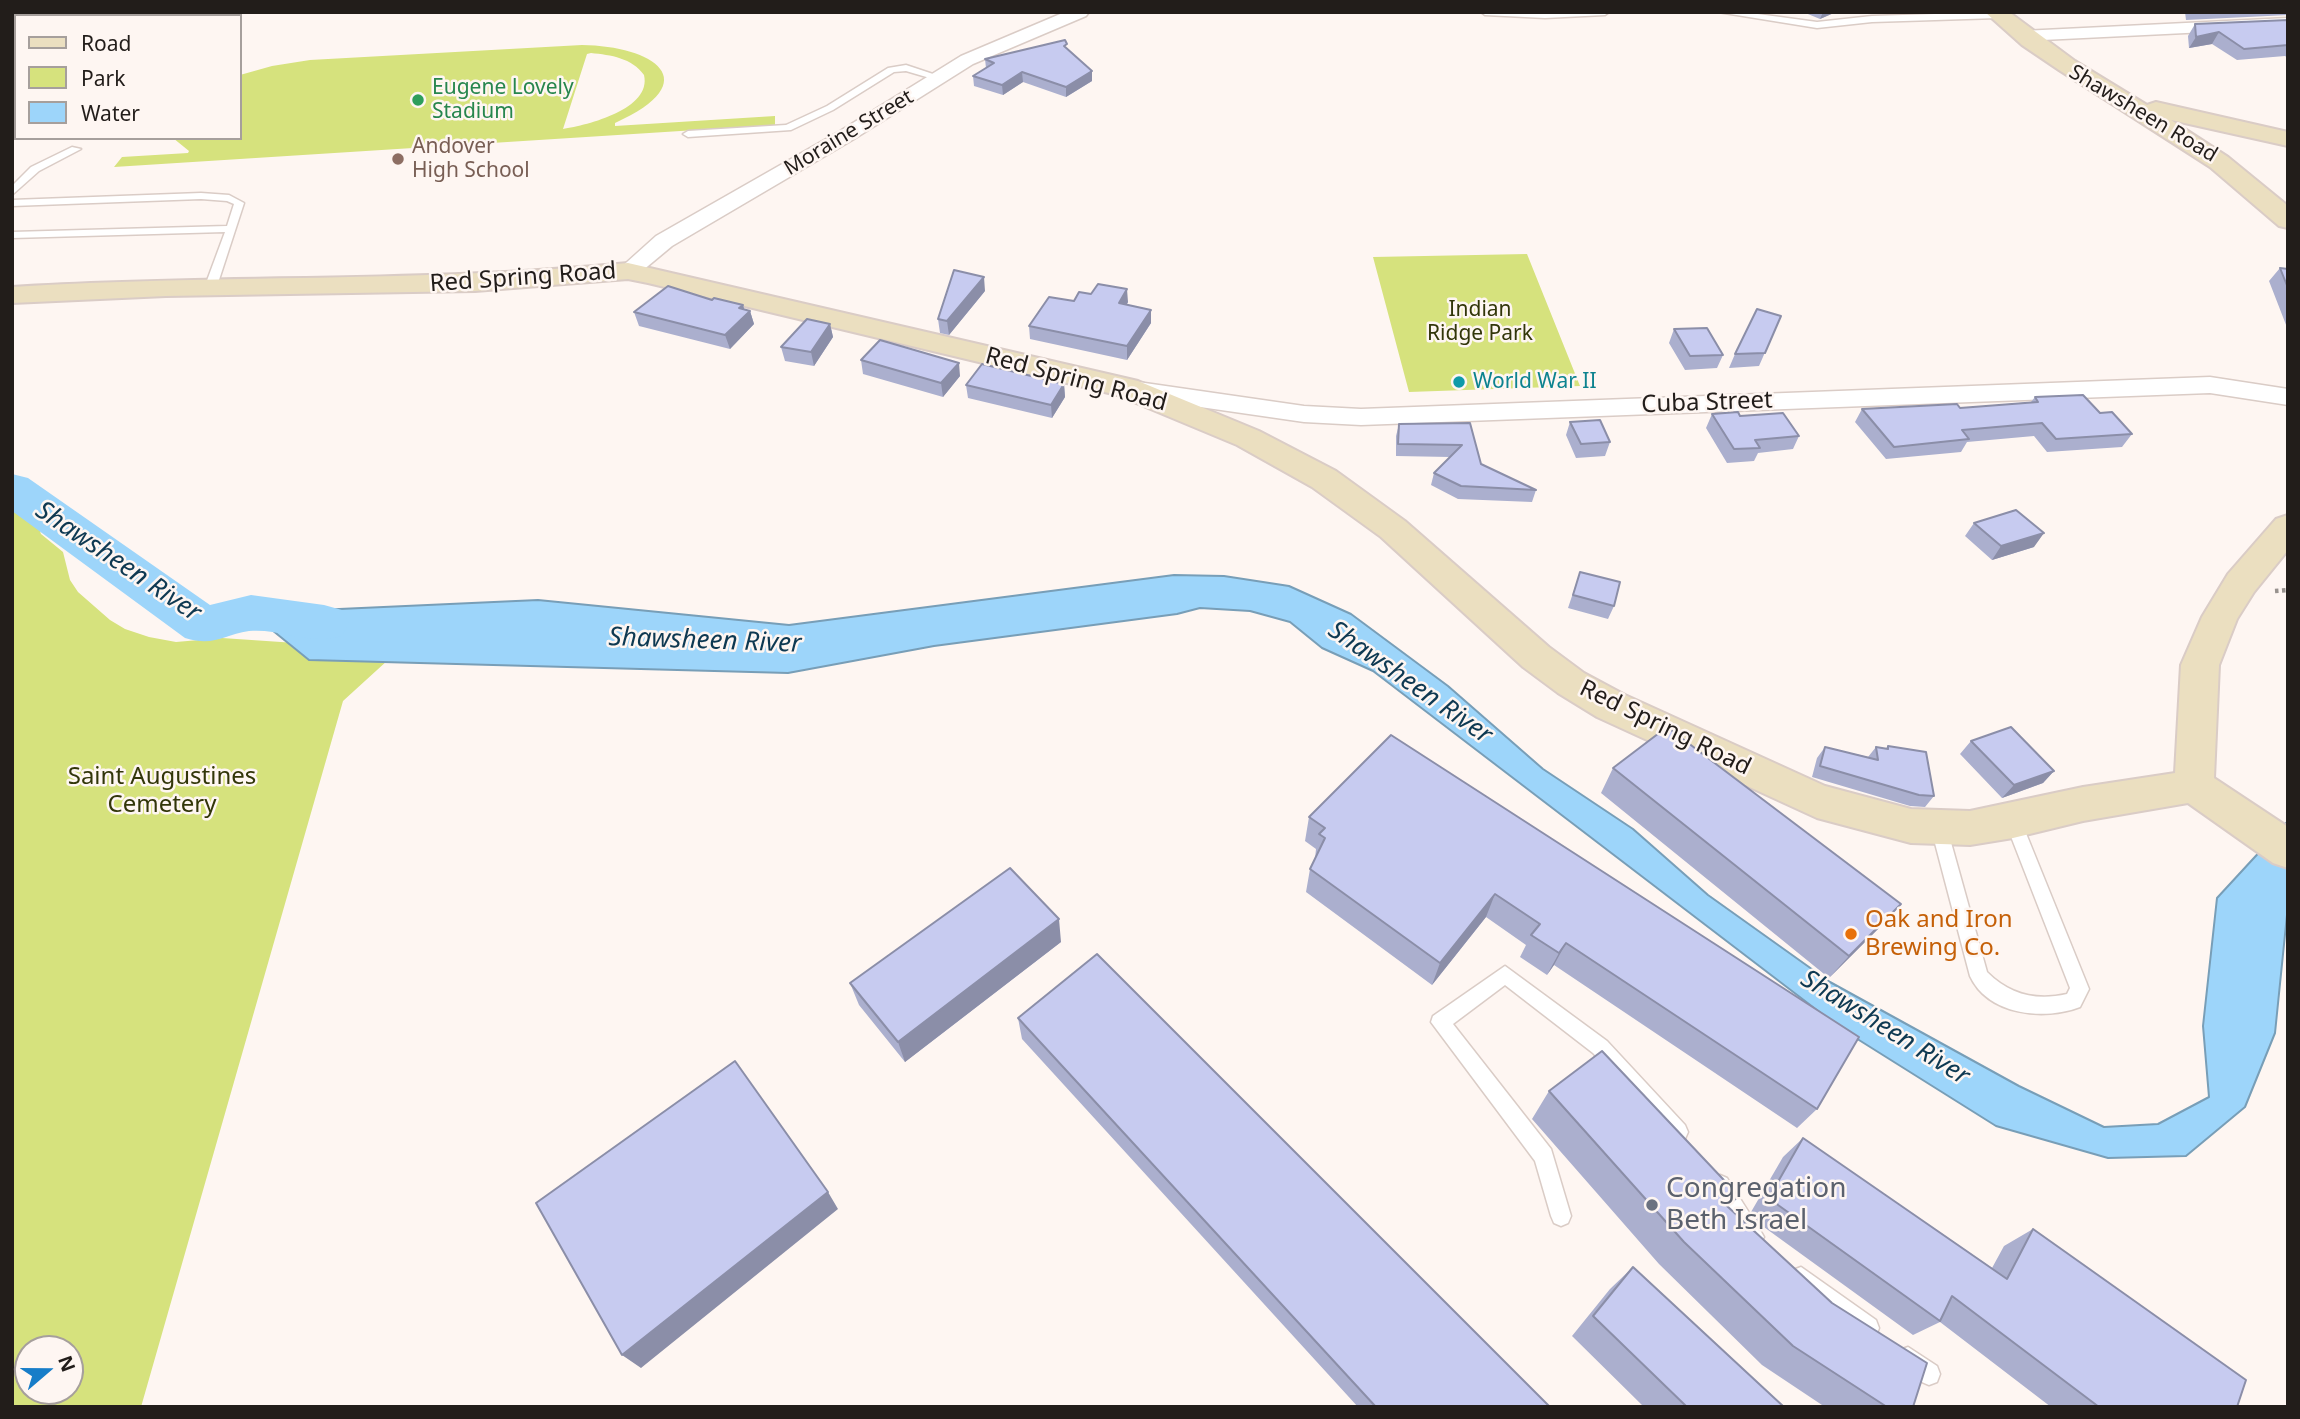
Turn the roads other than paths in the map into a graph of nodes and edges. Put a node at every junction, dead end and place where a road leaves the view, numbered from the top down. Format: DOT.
graph roads {
  1 [pos="1080,12"];
  2 [pos="1485,12"];
  3 [pos="1605,12"];
  4 [pos="1721,12"];
  5 [pos="1996,14"];
  6 [pos="2288,23"];
  7 [pos="2022,36"];
  8 [pos="940,78"];
  9 [pos="2126,103"];
  10 [pos="688,134"];
  11 [pos="2276,137"];
  12 [pos="76,149"];
  13 [pos="2220,160"];
  14 [pos="12,192"];
  15 [pos="12,203"];
  16 [pos="2288,220"];
  17 [pos="232,229"];
  18 [pos="12,235"];
  19 [pos="628,271"];
  20 [pos="211,286"];
  21 [pos="12,295"];
  22 [pos="1127,388"];
  23 [pos="2288,397"];
  24 [pos="2288,527"];
  25 [pos="2193,786"];
  26 [pos="2013,821"];
  27 [pos="1943,842"];
  28 [pos="2288,849"];
  29 [pos="1688,1143"];
  30 [pos="1712,1173"];
  31 [pos="1561,1216"];
  32 [pos="1929,1374"];
  1 -- 8 [label="street, Moraine Street"];
  2 -- 3 [label="lane"];
  4 -- 5 [label="lane"];
  5 -- 7 [label="main road, Shawsheen Road"];
  6 -- 7 [label="street"];
  7 -- 9 [label="main road, Shawsheen Road"];
  8 -- 10 [label="lane"];
  8 -- 19 [label="street, Moraine Street"];
  9 -- 11 [label="main road"];
  9 -- 13 [label="main road, Shawsheen Road"];
  11 -- 13 [label="main road"];
  12 -- 14 [label="lane"];
  13 -- 16 [label="main road, Shawsheen Road"];
  15 -- 17 [label="lane"];
  17 -- 18 [label="lane"];
  17 -- 20 [label="lane"];
  19 -- 20 [label="main road, Red Spring Road"];
  19 -- 22 [label="main road, Red Spring Road"];
  20 -- 21 [label="main road, Red Spring Road"];
  22 -- 23 [label="street, Cuba Street"];
  22 -- 27 [label="main road, Red Spring Road"];
  24 -- 25 [label="main road"];
  25 -- 26 [label="main road, Red Spring Road"];
  25 -- 28 [label="main road"];
  26 -- 27 [label="main road, Red Spring Road"];
  26 -- 27 [label="lane"];
  29 -- 31 [label="lane"];
  30 -- 32 [label="lane"];
}
